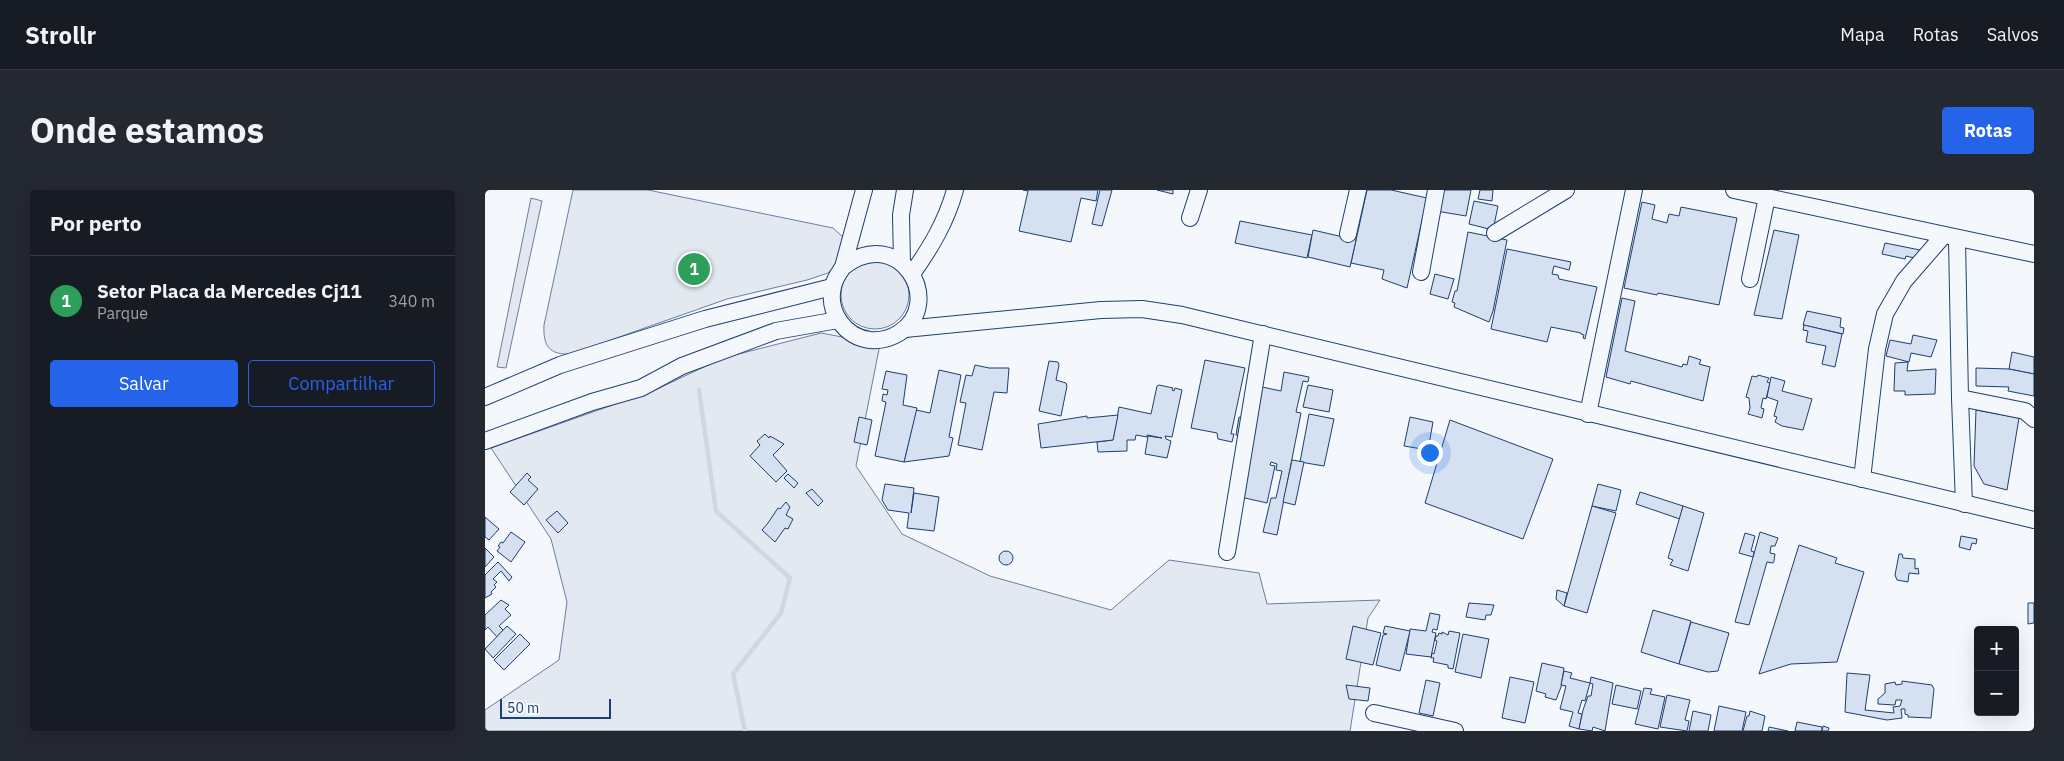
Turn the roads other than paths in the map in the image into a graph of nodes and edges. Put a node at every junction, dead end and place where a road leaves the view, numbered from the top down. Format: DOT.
graph roads {
  1 [pos="864,190"];
  2 [pos="905,190"];
  3 [pos="955,190"];
  4 [pos="1199,190"];
  5 [pos="1358,190"];
  6 [pos="1436,190"];
  7 [pos="1566,190"];
  8 [pos="1634,190"];
  9 [pos="1734,190"];
  10 [pos="1767,197"];
  11 [pos="1190,218"];
  12 [pos="1495,233"];
  13 [pos="1348,234"];
  14 [pos="1951,237"];
  15 [pos="2034,254"];
  16 [pos="843,267"];
  17 [pos="907,268"];
  18 [pos="1421,272"];
  19 [pos="1750,279"];
  20 [pos="833,287"];
  21 [pos="838,320"];
  22 [pos="905,330"];
  23 [pos="1263,334"];
  24 [pos="485,397"];
  25 [pos="1959,398"];
  26 [pos="1588,414"];
  27 [pos="2034,420"];
  28 [pos="485,441"];
  29 [pos="1862,480"];
  30 [pos="1964,504"];
  31 [pos="2034,520"];
  32 [pos="1227,552"];
  33 [pos="1374,713"];
  34 [pos="1455,731"];
  1 -- 16 [label="street"];
  2 -- 17 [label="street"];
  3 -- 17 [label="street"];
  4 -- 11 [label="street"];
  5 -- 13 [label="street"];
  6 -- 18 [label="street"];
  7 -- 12 [label="street"];
  8 -- 26 [label="street"];
  9 -- 10 [label="street"];
  10 -- 14 [label="street"];
  10 -- 19 [label="street"];
  14 -- 15 [label="street"];
  14 -- 25 [label="street"];
  14 -- 29 [label="street"];
  16 -- 17 [label="street"];
  16 -- 20 [label="street"];
  17 -- 22 [label="street"];
  20 -- 21 [label="street"];
  20 -- 24 [label="street"];
  21 -- 22 [label="street"];
  21 -- 28 [label="street"];
  22 -- 23 [label="street"];
  23 -- 26 [label="street"];
  23 -- 32 [label="street"];
  25 -- 27 [label="street"];
  25 -- 30 [label="street"];
  26 -- 29 [label="street"];
  29 -- 30 [label="street"];
  30 -- 31 [label="street"];
  33 -- 34 [label="street"];
}
